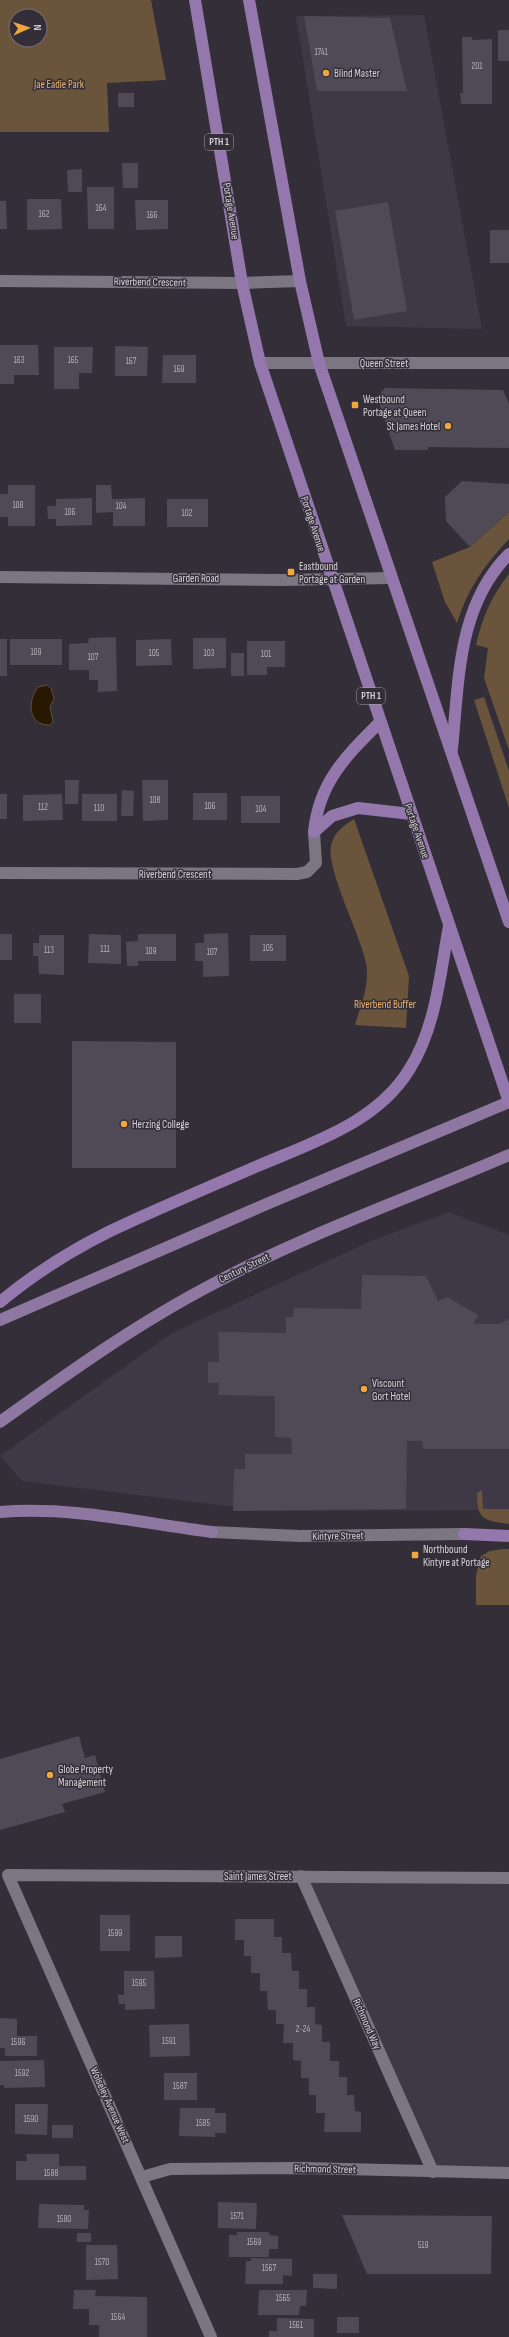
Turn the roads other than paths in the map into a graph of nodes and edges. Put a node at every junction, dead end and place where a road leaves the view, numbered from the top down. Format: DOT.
graph roads {
  1 [pos="195,0"];
  2 [pos="249,0"];
  3 [pos="0,281"];
  4 [pos="300,281"];
  5 [pos="242,283"];
  6 [pos="260,363"];
  7 [pos="319,363"];
  8 [pos="509,363"];
  9 [pos="509,554"];
  10 [pos="0,578"];
  11 [pos="391,578"];
  12 [pos="331,579"];
  13 [pos="380,722"];
  14 [pos="452,752"];
  15 [pos="411,814"];
  16 [pos="314,832"];
  17 [pos="0,873"];
  18 [pos="509,922"];
  19 [pos="449,925"];
  20 [pos="509,1102"];
  21 [pos="509,1155"];
  22 [pos="0,1302"];
  23 [pos="0,1320"];
  24 [pos="0,1422"];
  25 [pos="0,1512"];
  26 [pos="212,1532"];
  27 [pos="464,1534"];
  28 [pos="509,1536"];
  29 [pos="8,1874"];
  30 [pos="301,1876"];
  31 [pos="509,1878"];
  32 [pos="432,2172"];
  33 [pos="509,2173"];
  34 [pos="142,2177"];
  35 [pos="211,2337"];
  1 -- 5 [label="highway, Portage Avenue / PTH 1"];
  2 -- 4 [label="highway"];
  3 -- 5 [label="street, Riverbend Crescent"];
  4 -- 5 [label="street, Riverbend Crescent"];
  4 -- 7 [label="highway"];
  5 -- 6 [label="highway, Portage Avenue / PTH 1"];
  6 -- 7 [label="street, Queen Street"];
  6 -- 12 [label="highway, Portage Avenue / PTH 1"];
  7 -- 8 [label="street, Queen Street"];
  7 -- 11 [label="highway"];
  9 -- 14 [label="highway"];
  10 -- 12 [label="street, Garden Road"];
  11 -- 12 [label="street, Garden Road"];
  11 -- 14 [label="highway"];
  12 -- 13 [label="highway, Portage Avenue / PTH 1"];
  13 -- 15 [label="highway, Portage Avenue / PTH 1"];
  13 -- 16 [label="highway"];
  14 -- 18 [label="highway"];
  15 -- 16 [label="highway"];
  15 -- 19 [label="highway, Portage Avenue / PTH 1"];
  16 -- 17 [label="street, Riverbend Crescent"];
  19 -- 20 [label="highway, Portage Avenue / PTH 1"];
  19 -- 22 [label="highway"];
  20 -- 23 [label="main road"];
  21 -- 24 [label="main road, Century Street"];
  25 -- 26 [label="main road"];
  26 -- 27 [label="street, Kintyre Street"];
  27 -- 28 [label="highway"];
  29 -- 30 [label="street, Saint James Street"];
  29 -- 34 [label="street, Wolseley Avenue West"];
  30 -- 31 [label="street, Saint James Street"];
  30 -- 32 [label="street, Richmond Way"];
  32 -- 33 [label="street, Richmond Street"];
  32 -- 34 [label="street, Richmond Street"];
  34 -- 35 [label="street, Wolseley Avenue West"];
}
